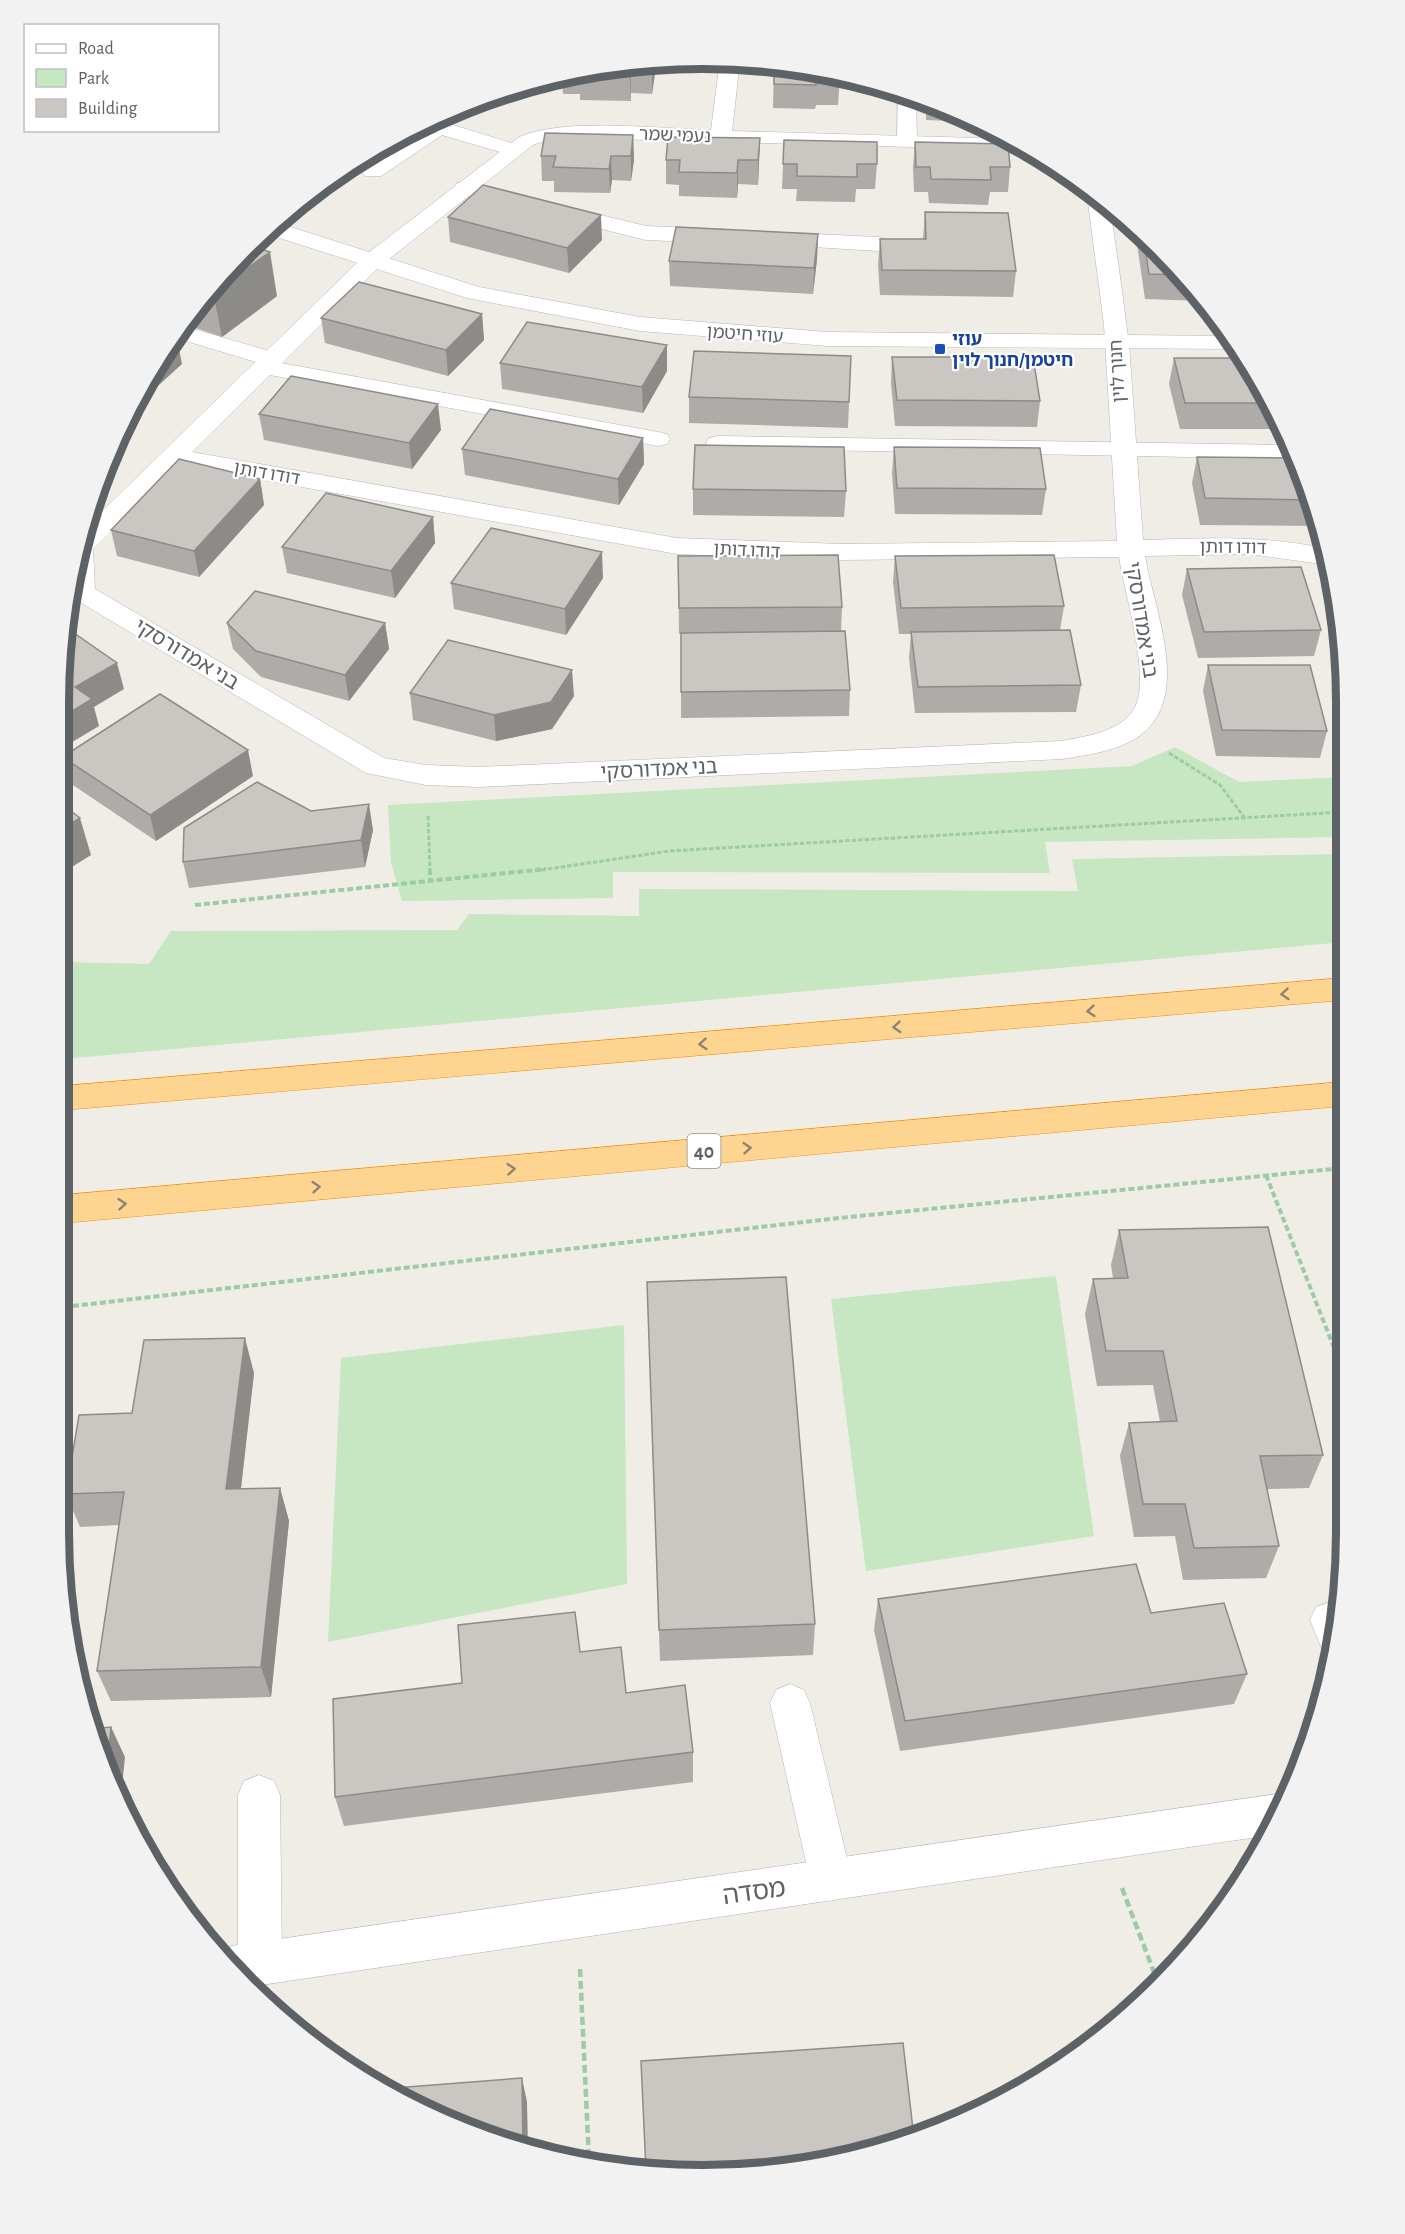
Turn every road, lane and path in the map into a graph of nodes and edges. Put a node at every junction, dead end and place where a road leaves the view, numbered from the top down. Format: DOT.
graph roads {
  1 [pos="729,70"];
  2 [pos="906,103"];
  3 [pos="439,127"];
  4 [pos="721,136"];
  5 [pos="907,142"];
  6 [pos="1003,145"];
  7 [pos="514,150"];
  8 [pos="373,171"];
  9 [pos="465,188"];
  10 [pos="1100,210"];
  11 [pos="280,231"];
  12 [pos="878,244"];
  13 [pos="371,262"];
  14 [pos="187,335"];
  15 [pos="1117,342"];
  16 [pos="1224,344"];
  17 [pos="268,363"];
  18 [pos="658,439"];
  19 [pos="718,443"];
  20 [pos="1121,450"];
  21 [pos="1284,452"];
  22 [pos="173,456"];
  23 [pos="1130,549"];
  24 [pos="88,553"];
  25 [pos="1318,555"];
  26 [pos="82,577"];
  27 [pos="1131,729"];
  28 [pos="426,775"];
  29 [pos="1336,812"];
  30 [pos="1245,818"];
  31 [pos="430,881"];
  32 [pos="195,905"];
  33 [pos="1336,990"];
  34 [pos="1336,1095"];
  35 [pos="69,1098"];
  36 [pos="1336,1169"];
  37 [pos="1266,1175"];
  38 [pos="69,1209"];
  39 [pos="69,1306"];
  40 [pos="1336,1353"];
  41 [pos="790,1703"];
  42 [pos="259,1795"];
  43 [pos="1269,1815"];
  44 [pos="1104,1839"];
  45 [pos="831,1880"];
  46 [pos="578,1917"];
  47 [pos="246,1965"];
  48 [pos="1155,1974"];
  49 [pos="589,2155"];
  1 -- 4 [label="street"];
  2 -- 5 [label="street"];
  3 -- 7 [label="street"];
  3 -- 8 [label="street"];
  4 -- 5 [label="street, נעמי שמר"];
  4 -- 7 [label="street, נעמי שמר"];
  5 -- 6 [label="street, נעמי שמר"];
  7 -- 9 [label="street, נעמי שמר"];
  9 -- 12 [label="street"];
  9 -- 13 [label="street, נעמי שמר"];
  10 -- 15 [label="street, חנוך לוין"];
  11 -- 13 [label="street, עוזי חיטמן"];
  13 -- 15 [label="street, עוזי חיטמן"];
  13 -- 17 [label="street, בני אמדורסקי"];
  14 -- 17 [label="street"];
  15 -- 16 [label="street, עוזי חיטמן"];
  15 -- 20 [label="street, חנוך לוין"];
  17 -- 18 [label="street"];
  17 -- 22 [label="street, בני אמדורסקי"];
  19 -- 20 [label="street"];
  20 -- 21 [label="street"];
  20 -- 23 [label="street, חנוך לוין"];
  22 -- 23 [label="street, דודו דותן"];
  22 -- 24 [label="street, בני אמדורסקי"];
  23 -- 25 [label="street, דודו דותן"];
  23 -- 27 [label="street, בני אמדורסקי"];
  26 -- 28 [label="street, בני אמדורסקי"];
  27 -- 28 [label="street, בני אמדורסקי"];
  27 -- 30 [label="path"];
  28 -- 31 [label="path"];
  29 -- 30 [label="path"];
  30 -- 31 [label="path"];
  31 -- 32 [label="path"];
  33 -- 35 [label="highway, one-way"];
  38 -- 34 [label="highway, 40, one-way"];
  36 -- 37 [label="path"];
  37 -- 39 [label="path"];
  37 -- 40 [label="path"];
  41 -- 45 [label="street"];
  42 -- 47 [label="street"];
  43 -- 44 [label="street, מסדה"];
  44 -- 45 [label="street, מסדה"];
  44 -- 48 [label="path"];
  45 -- 46 [label="street, מסדה"];
  46 -- 47 [label="street, מסדה"];
  46 -- 49 [label="path"];
}
